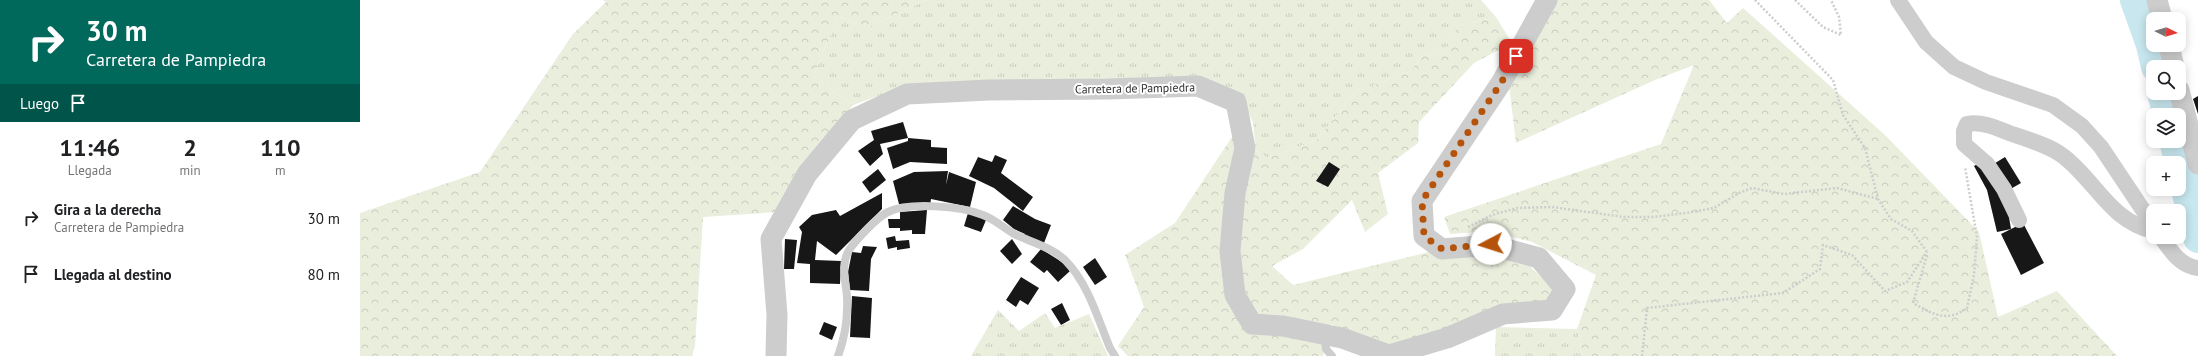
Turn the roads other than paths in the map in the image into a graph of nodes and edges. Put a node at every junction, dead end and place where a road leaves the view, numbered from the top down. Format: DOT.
graph roads {
  1 [pos="1547,0"];
  2 [pos="1898,0"];
  3 [pos="2156,0"];
  4 [pos="2160,12"];
  5 [pos="2182,100"];
  6 [pos="2198,164"];
  7 [pos="2146,214"];
  8 [pos="2018,220"];
  9 [pos="2146,228"];
  10 [pos="2166,244"];
  11 [pos="2198,268"];
  12 [pos="1325,335"];
  13 [pos="776,356"];
  14 [pos="838,356"];
  15 [pos="1115,356"];
  16 [pos="1332,356"];
  1 -- 12 [label="street, Carretera de Pampiedra"];
  2 -- 7 [label="street"];
  3 -- 4 [label="street"];
  5 -- 6 [label="street"];
  8 -- 9 [label="street"];
  10 -- 11 [label="street"];
  12 -- 13 [label="street, Carretera de Pampiedra"];
  12 -- 16 [label="lane"];
  14 -- 15 [label="lane"];
}
